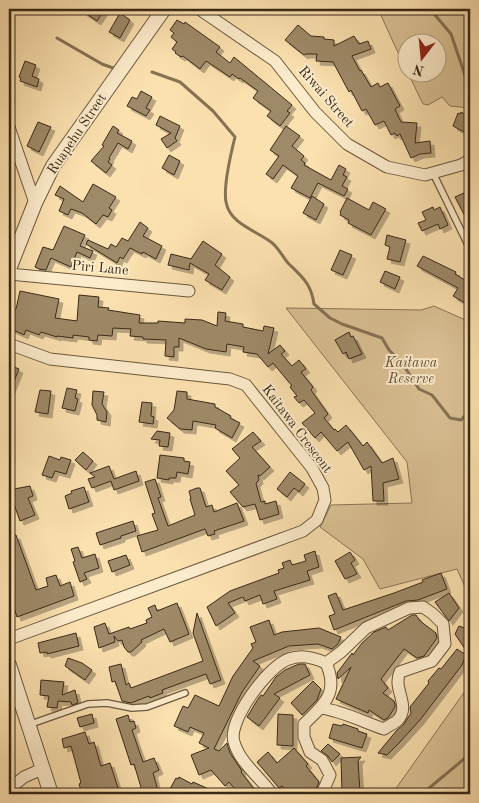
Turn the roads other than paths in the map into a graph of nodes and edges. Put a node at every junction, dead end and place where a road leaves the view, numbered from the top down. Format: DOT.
graph roads {
  1 [pos="164,9"];
  2 [pos="200,9"];
  3 [pos="9,126"];
  4 [pos="470,160"];
  5 [pos="433,173"];
  6 [pos="35,203"];
  7 [pos="470,249"];
  8 [pos="9,269"];
  9 [pos="9,274"];
  10 [pos="189,291"];
  11 [pos="9,344"];
  12 [pos="9,639"];
  13 [pos="326,663"];
  14 [pos="9,665"];
  15 [pos="185,693"];
  16 [pos="321,708"];
  17 [pos="28,725"];
  18 [pos="42,769"];
  19 [pos="9,788"];
  20 [pos="51,794"];
  21 [pos="272,794"];
  22 [pos="322,794"];
  1 -- 6 [label="street, Ruapehu Street"];
  2 -- 5 [label="street, Riwai Street"];
  3 -- 6 [label="street"];
  4 -- 5 [label="street, Riwai Street"];
  5 -- 7 [label="lane"];
  6 -- 8 [label="street, Ruapehu Street"];
  9 -- 10 [label="street, Piri Lane"];
  11 -- 12 [label="street, Kaitawa Crescent"];
  13 -- 16 [label="street"];
  13 -- 16 [label="street"];
  13 -- 21 [label="street"];
  14 -- 17 [label="street"];
  15 -- 17 [label="lane"];
  16 -- 22 [label="street"];
  17 -- 18 [label="street"];
  18 -- 19 [label="street"];
  18 -- 20 [label="street"];
}
